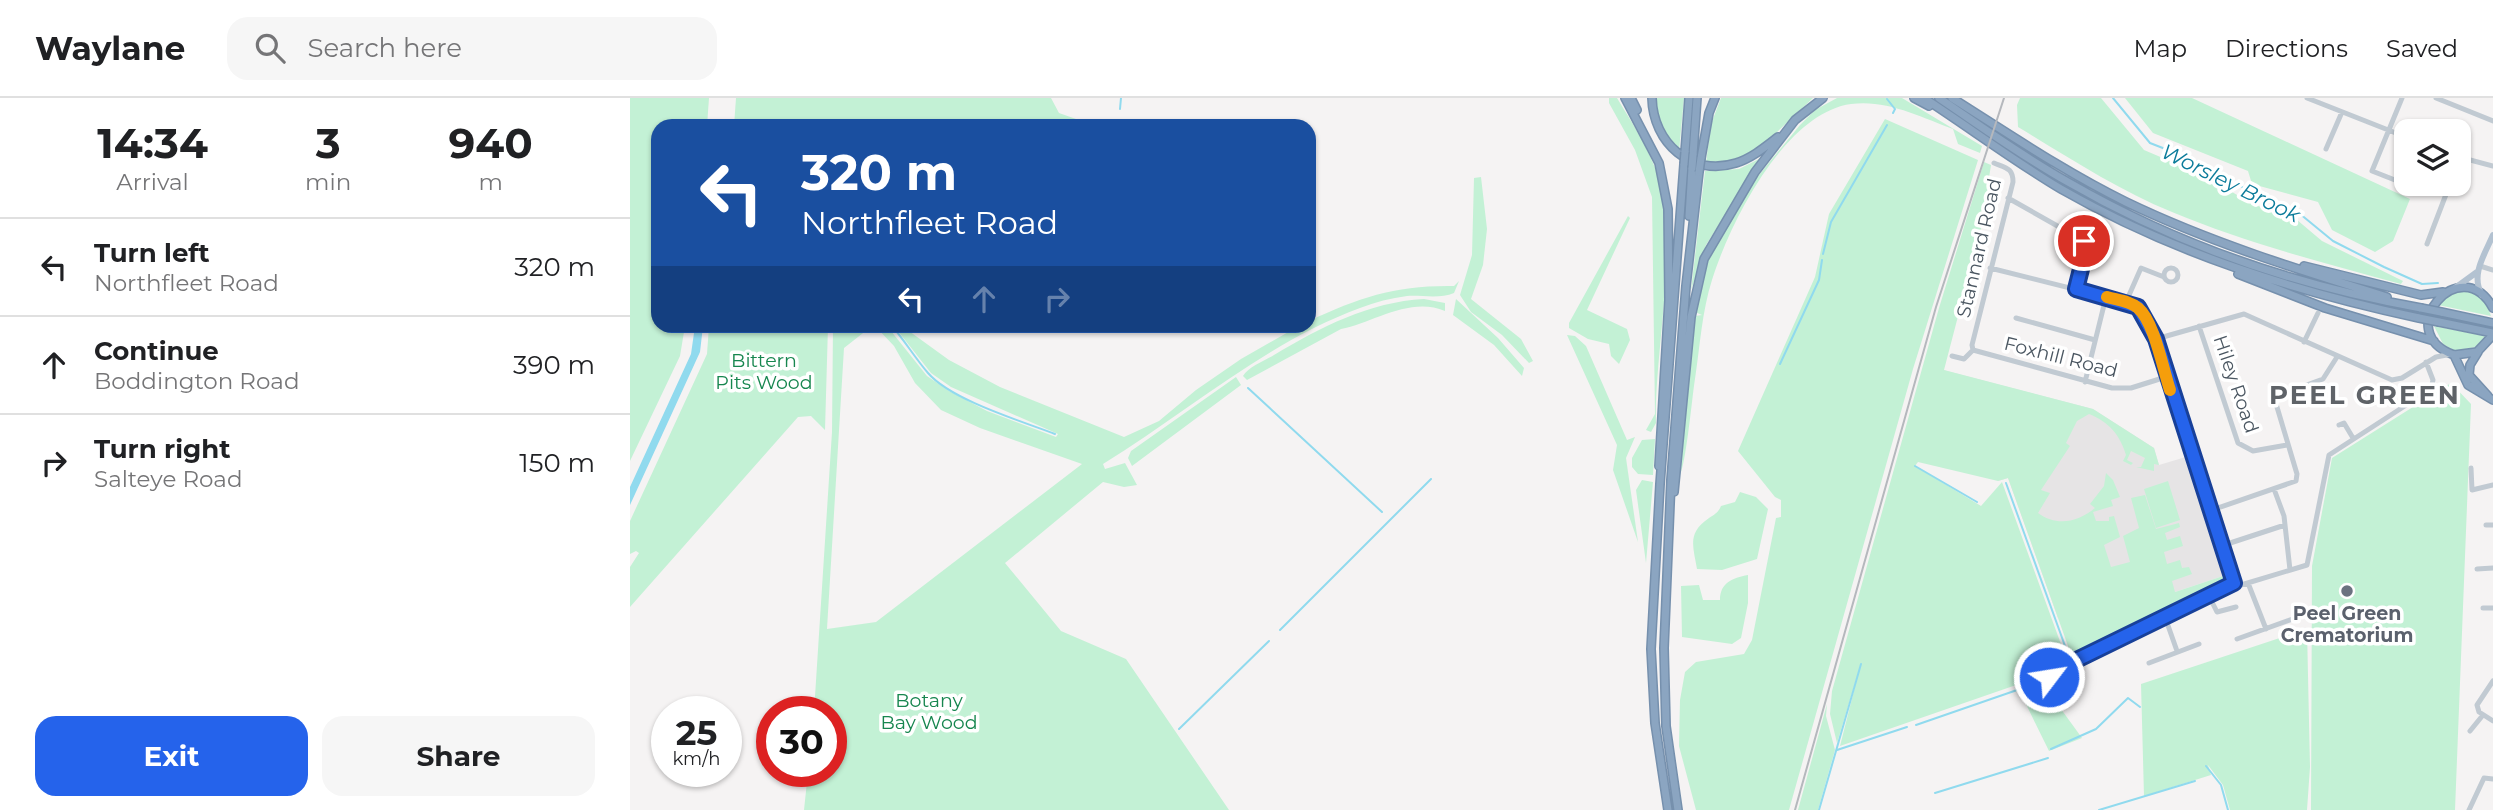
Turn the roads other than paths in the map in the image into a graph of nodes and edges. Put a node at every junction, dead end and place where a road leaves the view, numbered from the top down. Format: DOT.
graph roads {
  1 [pos="1625,98"];
  2 [pos="1631,98"];
  3 [pos="1652,98"];
  4 [pos="1689,98"];
  5 [pos="1696,98"];
  6 [pos="1715,98"];
  7 [pos="1823,98"];
  8 [pos="1914,98"];
  9 [pos="1924,98"];
  10 [pos="1939,98"];
  11 [pos="1952,98"];
  12 [pos="1960,98"];
  13 [pos="2307,98"];
  14 [pos="2402,98"];
  15 [pos="2436,98"];
  16 [pos="2342,112"];
  17 [pos="1949,115"];
  18 [pos="2493,121"];
  19 [pos="1786,131"];
  20 [pos="2389,131"];
  21 [pos="2394,133"];
  22 [pos="2032,148"];
  23 [pos="2326,149"];
  24 [pos="1693,155"];
  25 [pos="2471,161"];
  26 [pos="1994,163"];
  27 [pos="2493,166"];
  28 [pos="1692,168"];
  29 [pos="2394,180"];
  30 [pos="2445,196"];
  31 [pos="2008,198"];
  32 [pos="2493,235"];
  33 [pos="2427,244"];
  34 [pos="2269,259"];
  35 [pos="2216,262"];
  36 [pos="1990,268"];
  37 [pos="2479,268"];
  38 [pos="2493,270"];
  39 [pos="2164,277"];
  40 [pos="2076,289"];
  41 [pos="2451,290"];
  42 [pos="2106,297"];
  43 [pos="2126,302"];
  44 [pos="2489,302"];
  45 [pos="1675,307"];
  46 [pos="2421,308"];
  47 [pos="2318,313"];
  48 [pos="2016,318"];
  49 [pos="2493,323"];
  50 [pos="2199,326"];
  51 [pos="2493,334"];
  52 [pos="2156,339"];
  53 [pos="2095,340"];
  54 [pos="2304,342"];
  55 [pos="2436,343"];
  56 [pos="2493,349"];
  57 [pos="1973,350"];
  58 [pos="2481,350"];
  59 [pos="2453,354"];
  60 [pos="1952,356"];
  61 [pos="2337,357"];
  62 [pos="2436,357"];
  63 [pos="2426,362"];
  64 [pos="2166,377"];
  65 [pos="2085,382"];
  66 [pos="2492,400"];
  67 [pos="2339,425"];
  68 [pos="2353,438"];
  69 [pos="2287,444"];
  70 [pos="2471,468"];
  71 [pos="1660,484"];
  72 [pos="2493,485"];
  73 [pos="2274,489"];
  74 [pos="2209,511"];
  75 [pos="1670,516"];
  76 [pos="2285,525"];
  77 [pos="2221,546"];
  78 [pos="2493,568"];
  79 [pos="2477,569"];
  80 [pos="2290,570"];
  81 [pos="2234,583"];
  82 [pos="2248,583"];
  83 [pos="2209,596"];
  84 [pos="2236,607"];
  85 [pos="2483,608"];
  86 [pos="2493,608"];
  87 [pos="2301,616"];
  88 [pos="2165,618"];
  89 [pos="2266,629"];
  90 [pos="2237,639"];
  91 [pos="2199,644"];
  92 [pos="2177,651"];
  93 [pos="2149,663"];
  94 [pos="2493,681"];
  95 [pos="2056,689"];
  96 [pos="2483,715"];
  97 [pos="2493,721"];
  98 [pos="2470,731"];
  99 [pos="2493,779"];
  100 [pos="1668,810"];
  101 [pos="1678,810"];
  102 [pos="2469,810"];
  1 -- 71 [label="highway"];
  2 -- 45 [label="highway"];
  3 -- 19 [label="highway"];
  4 -- 24 [label="highway"];
  5 -- 24 [label="highway"];
  6 -- 24 [label="highway"];
  7 -- 19 [label="highway"];
  8 -- 17 [label="highway"];
  9 -- 17 [label="highway"];
  10 -- 46 [label="highway"];
  11 -- 22 [label="highway"];
  12 -- 22 [label="highway"];
  13 -- 16 [label="street"];
  14 -- 20 [label="street"];
  15 -- 18 [label="street"];
  16 -- 20 [label="street"];
  16 -- 23 [label="street"];
  17 -- 35 [label="highway"];
  19 -- 75 [label="highway"];
  20 -- 21 [label="street"];
  20 -- 29 [label="street"];
  22 -- 34 [label="highway"];
  24 -- 28 [label="highway, bridge"];
  24 -- 28 [label="highway, bridge"];
  25 -- 27 [label="street"];
  26 -- 31 [label="street, Stannard Road"];
  28 -- 45 [label="highway"];
  28 -- 75 [label="highway"];
  30 -- 33 [label="street"];
  31 -- 36 [label="street, Stannard Road"];
  31 -- 40 [label="street"];
  32 -- 37 [label="main road"];
  34 -- 41 [label="highway"];
  34 -- 46 [label="highway"];
  35 -- 51 [label="highway, bridge"];
  35 -- 55 [label="highway"];
  36 -- 40 [label="street"];
  36 -- 57 [label="street, Stannard Road"];
  37 -- 38 [label="street"];
  37 -- 41 [label="main road"];
  37 -- 44 [label="main road"];
  39 -- 43 [label="street"];
  40 -- 42 [label="street"];
  41 -- 44 [label="highway"];
  41 -- 55 [label="highway"];
  42 -- 43 [label="street"];
  42 -- 53 [label="street"];
  43 -- 52 [label="street"];
  45 -- 71 [label="highway"];
  46 -- 49 [label="highway, bridge"];
  47 -- 54 [label="street"];
  48 -- 53 [label="street"];
  50 -- 52 [label="street"];
  50 -- 54 [label="street"];
  50 -- 69 [label="street, Hiley Road"];
  51 -- 58 [label="highway"];
  52 -- 64 [label="street"];
  53 -- 65 [label="street"];
  54 -- 61 [label="street"];
  55 -- 59 [label="highway"];
  55 -- 62 [label="street"];
  56 -- 58 [label="highway"];
  57 -- 60 [label="street, Foxhill Road"];
  57 -- 65 [label="street, Foxhill Road"];
  58 -- 59 [label="highway"];
  58 -- 66 [label="highway"];
  59 -- 62 [label="street"];
  59 -- 66 [label="highway"];
  61 -- 63 [label="street"];
  61 -- 69 [label="street"];
  62 -- 63 [label="street"];
  63 -- 68 [label="street"];
  64 -- 65 [label="street, Foxhill Road"];
  64 -- 74 [label="street"];
  67 -- 68 [label="street"];
  68 -- 80 [label="street"];
  69 -- 73 [label="street"];
  70 -- 72 [label="street"];
  71 -- 100 [label="highway"];
  73 -- 74 [label="street"];
  73 -- 76 [label="street"];
  74 -- 77 [label="street"];
  75 -- 101 [label="highway"];
  76 -- 77 [label="street"];
  76 -- 80 [label="street"];
  77 -- 81 [label="street"];
  78 -- 79 [label="street"];
  80 -- 82 [label="street"];
  81 -- 82 [label="street"];
  81 -- 83 [label="street"];
  82 -- 89 [label="street"];
  83 -- 84 [label="street"];
  83 -- 88 [label="street"];
  85 -- 86 [label="street"];
  87 -- 89 [label="street"];
  88 -- 92 [label="street"];
  88 -- 95 [label="street"];
  89 -- 90 [label="street"];
  91 -- 92 [label="street"];
  92 -- 93 [label="street"];
  94 -- 96 [label="street"];
  96 -- 97 [label="street"];
  96 -- 98 [label="street"];
  99 -- 102 [label="street"];
}
